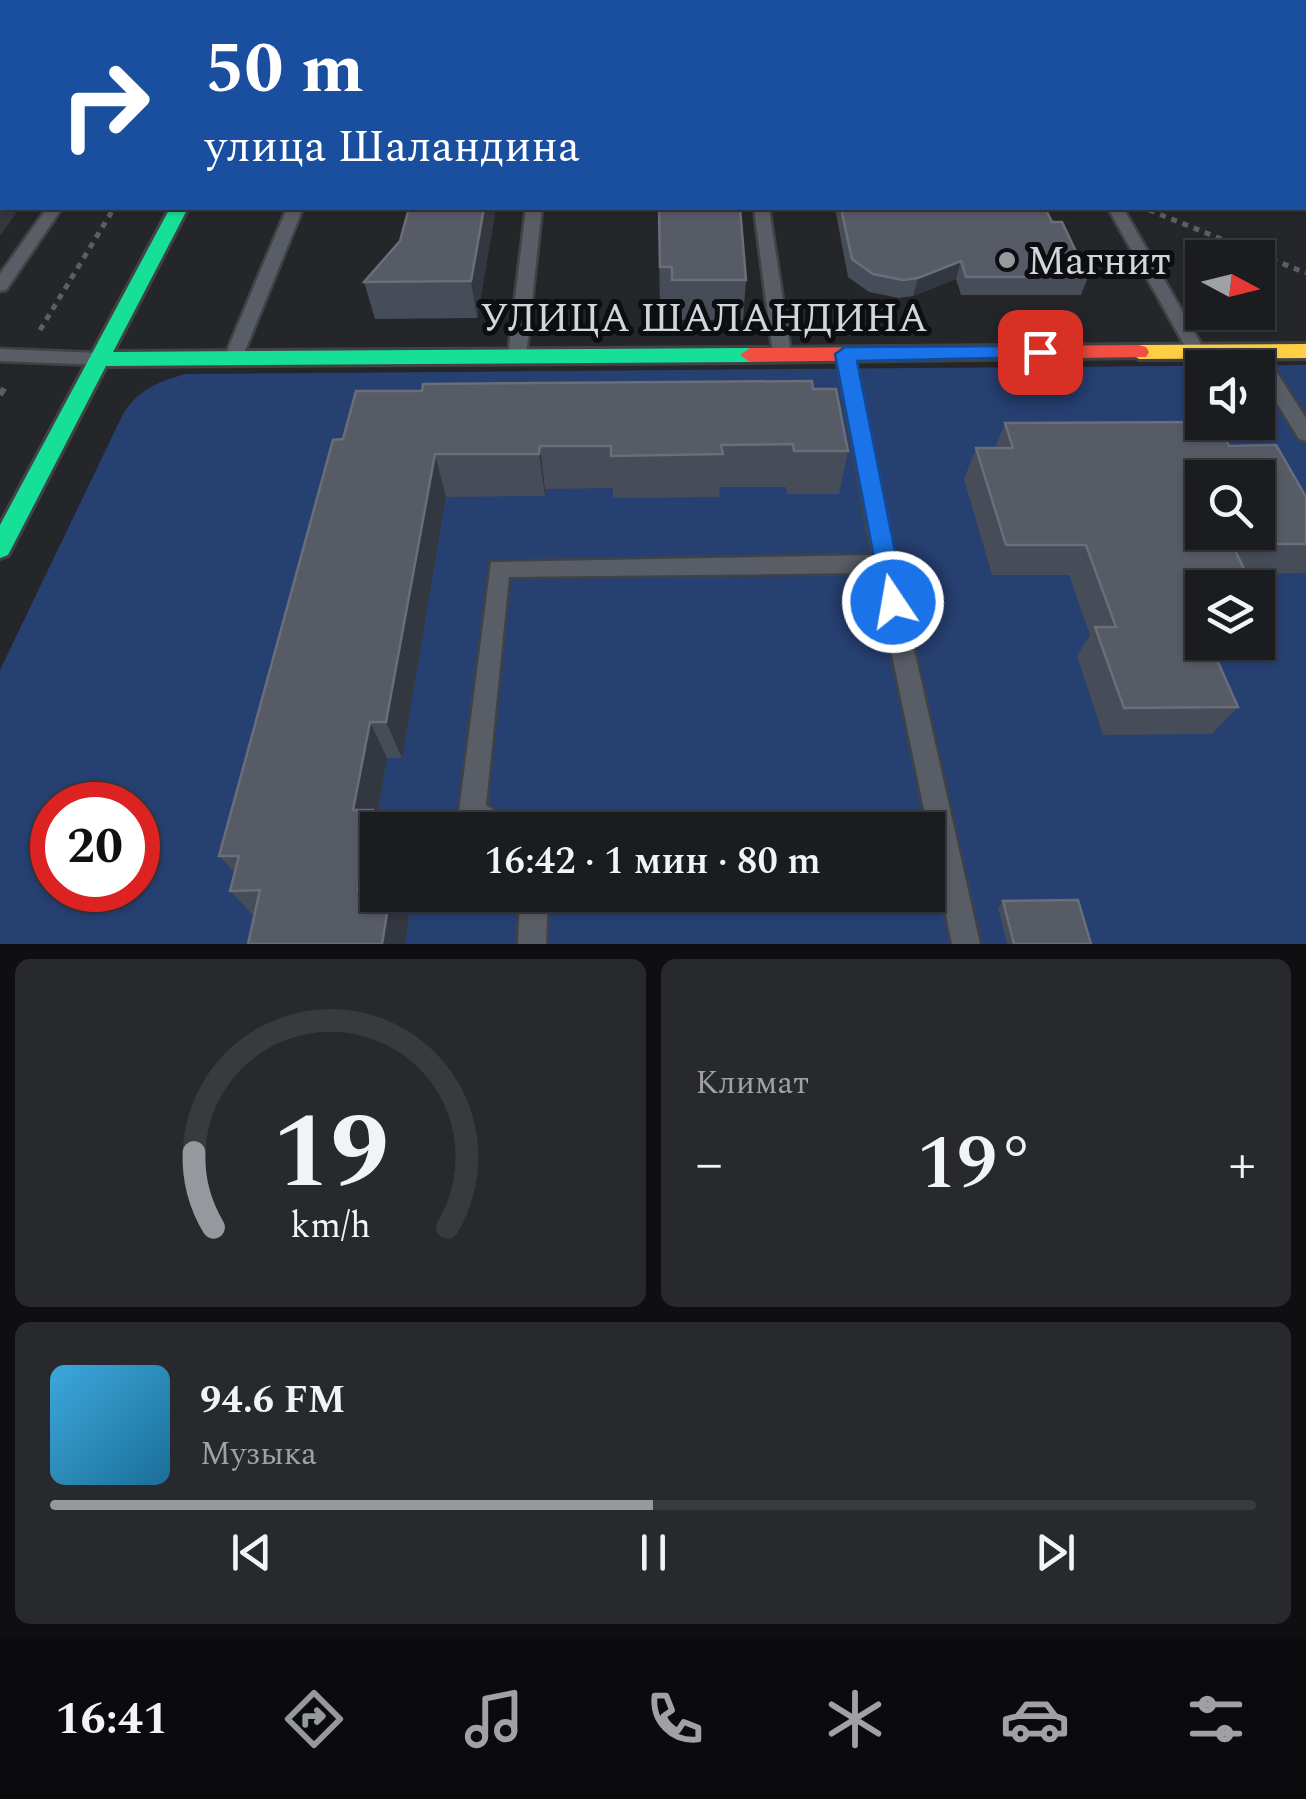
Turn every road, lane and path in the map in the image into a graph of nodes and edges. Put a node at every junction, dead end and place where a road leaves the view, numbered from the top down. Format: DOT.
graph roads {
  1 [pos="570,0"];
  2 [pos="647,0"];
  3 [pos="53,210"];
  4 [pos="113,210"];
  5 [pos="178,210"];
  6 [pos="293,210"];
  7 [pos="534,210"];
  8 [pos="761,210"];
  9 [pos="1116,210"];
  10 [pos="1148,210"];
  11 [pos="1306,273"];
  12 [pos="0,286"];
  13 [pos="1195,350"];
  14 [pos="1306,351"];
  15 [pos="1185,352"];
  16 [pos="1275,352"];
  17 [pos="26,354"];
  18 [pos="782,354"];
  19 [pos="845,354"];
  20 [pos="0,355"];
  21 [pos="516,356"];
  22 [pos="234,358"];
  23 [pos="102,359"];
  24 [pos="1275,384"];
  25 [pos="0,396"];
  26 [pos="1306,434"];
  27 [pos="0,548"];
  28 [pos="884,564"];
  29 [pos="472,812"];
  30 [pos="533,912"];
  31 [pos="532,944"];
  32 [pos="966,944"];
  1 -- 2 [label="lane"];
  3 -- 12 [label="lane"];
  4 -- 17 [label="path"];
  5 -- 23 [label="street"];
  6 -- 22 [label="lane"];
  7 -- 21 [label="lane"];
  8 -- 18 [label="lane"];
  9 -- 13 [label="lane"];
  10 -- 11 [label="path"];
  14 -- 16 [label="street, УЛИЦА ШАЛАНДИНА"];
  15 -- 19 [label="street, УЛИЦА ШАЛАНДИНА"];
  17 -- 20 [label="lane"];
  17 -- 23 [label="lane"];
  17 -- 25 [label="path"];
  18 -- 19 [label="street, УЛИЦА ШАЛАНДИНА"];
  18 -- 21 [label="street, УЛИЦА ШАЛАНДИНА"];
  19 -- 28 [label="lane"];
  21 -- 22 [label="street, УЛИЦА ШАЛАНДИНА"];
  22 -- 23 [label="street, УЛИЦА ШАЛАНДИНА"];
  23 -- 27 [label="street"];
  24 -- 26 [label="lane"];
  28 -- 29 [label="lane"];
  28 -- 32 [label="lane"];
  30 -- 31 [label="lane"];
}
